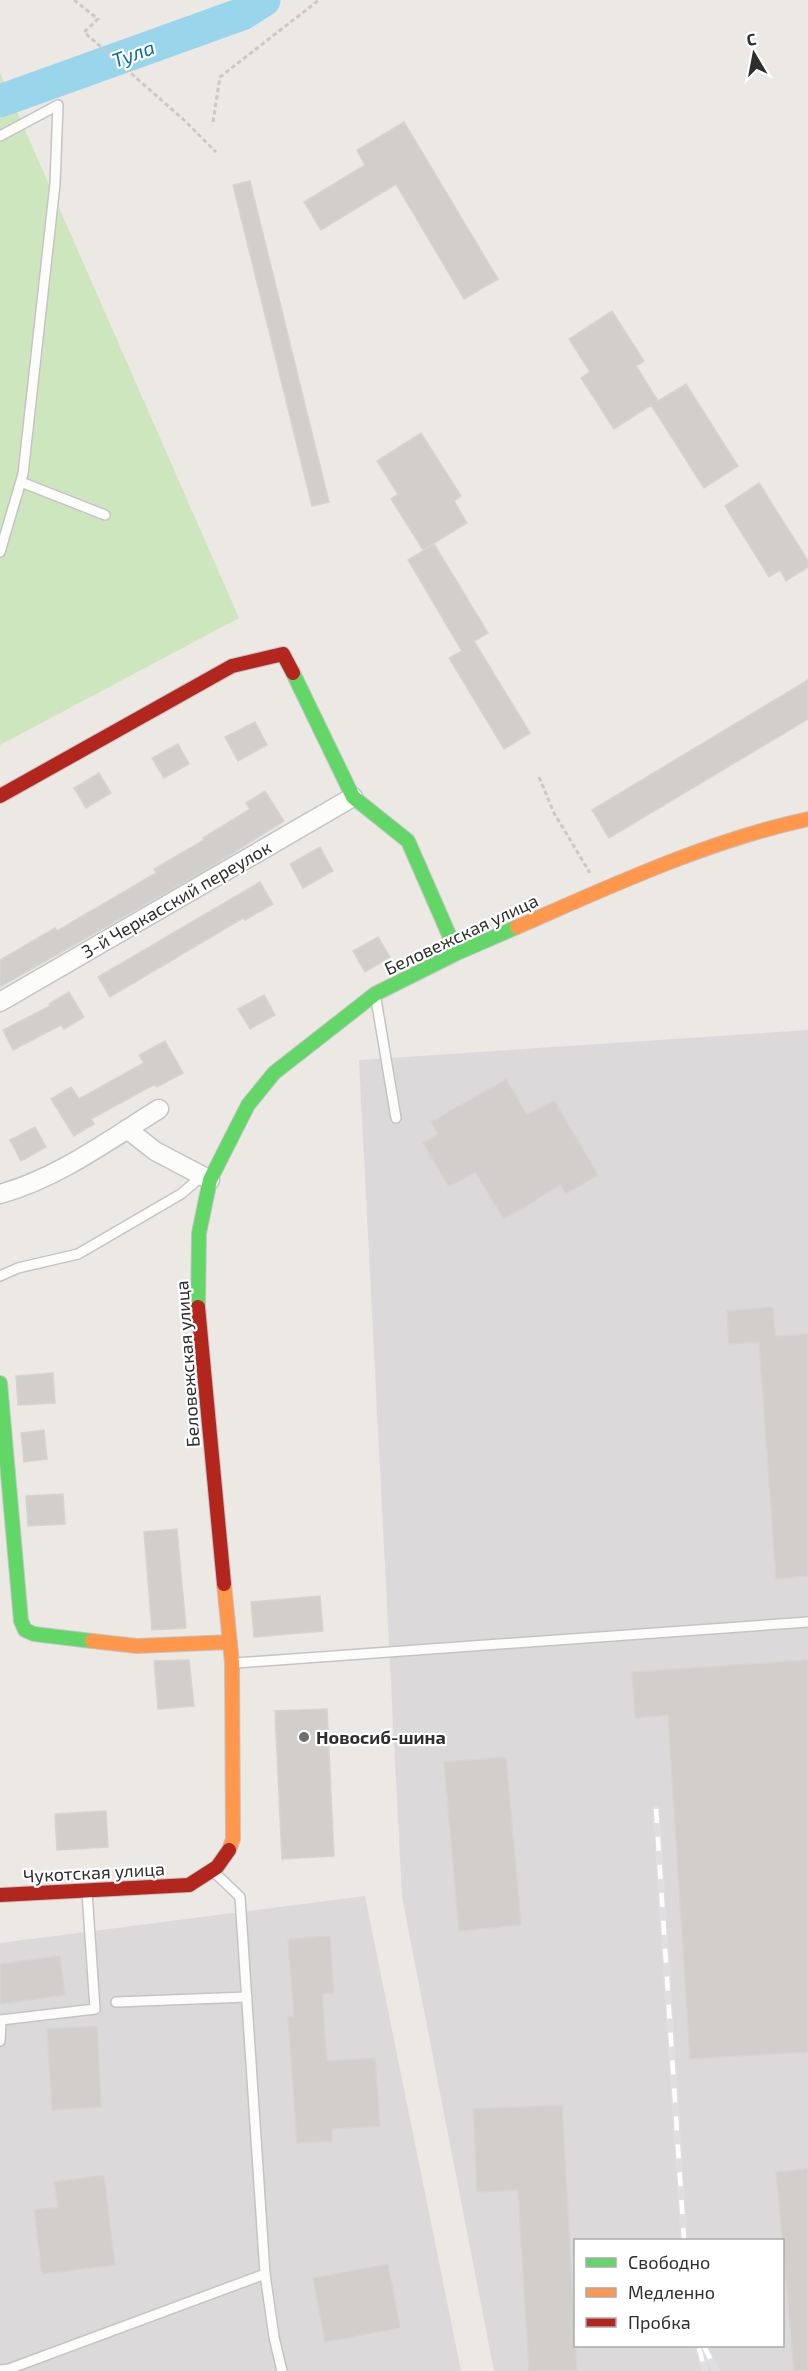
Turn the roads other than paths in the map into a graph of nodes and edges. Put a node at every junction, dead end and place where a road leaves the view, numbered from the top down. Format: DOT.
graph roads {
  1 [pos="0,136"];
  2 [pos="21,482"];
  3 [pos="105,515"];
  4 [pos="0,552"];
  5 [pos="0,796"];
  6 [pos="353,797"];
  7 [pos="808,819"];
  8 [pos="457,952"];
  9 [pos="375,994"];
  10 [pos="0,1002"];
  11 [pos="159,1109"];
  12 [pos="396,1118"];
  13 [pos="127,1129"];
  14 [pos="206,1179"];
  15 [pos="0,1194"];
  16 [pos="0,1276"];
  17 [pos="0,1383"];
  18 [pos="808,1622"];
  19 [pos="230,1642"];
  20 [pos="232,1663"];
  21 [pos="213,1872"];
  22 [pos="189,1885"];
  23 [pos="87,1889"];
  24 [pos="0,1895"];
  25 [pos="247,1997"];
  26 [pos="116,2002"];
  27 [pos="0,2041"];
  28 [pos="265,2274"];
  29 [pos="0,2370"];
  30 [pos="282,2371"];
  1 -- 2 [label="lane"];
  2 -- 3 [label="lane"];
  2 -- 4 [label="lane"];
  5 -- 6 [label="street"];
  6 -- 8 [label="street"];
  6 -- 10 [label="street, 3-й Черкасский переулок"];
  7 -- 8 [label="street, Беловежская улица"];
  8 -- 9 [label="street, Беловежская улица"];
  9 -- 12 [label="lane"];
  9 -- 14 [label="street, Беловежская улица"];
  11 -- 13 [label="street"];
  13 -- 14 [label="street"];
  13 -- 15 [label="street"];
  14 -- 16 [label="lane"];
  14 -- 19 [label="street, Беловежская улица"];
  17 -- 19 [label="street"];
  18 -- 20 [label="lane"];
  19 -- 20 [label="street, Беловежская улица"];
  20 -- 21 [label="street, Беловежская улица"];
  21 -- 22 [label="street, Беловежская улица"];
  21 -- 25 [label="lane"];
  22 -- 23 [label="street, Чукотская улица"];
  23 -- 24 [label="street, Чукотская улица"];
  23 -- 27 [label="lane"];
  25 -- 26 [label="lane"];
  25 -- 28 [label="lane"];
  28 -- 29 [label="lane"];
  28 -- 30 [label="lane"];
}
